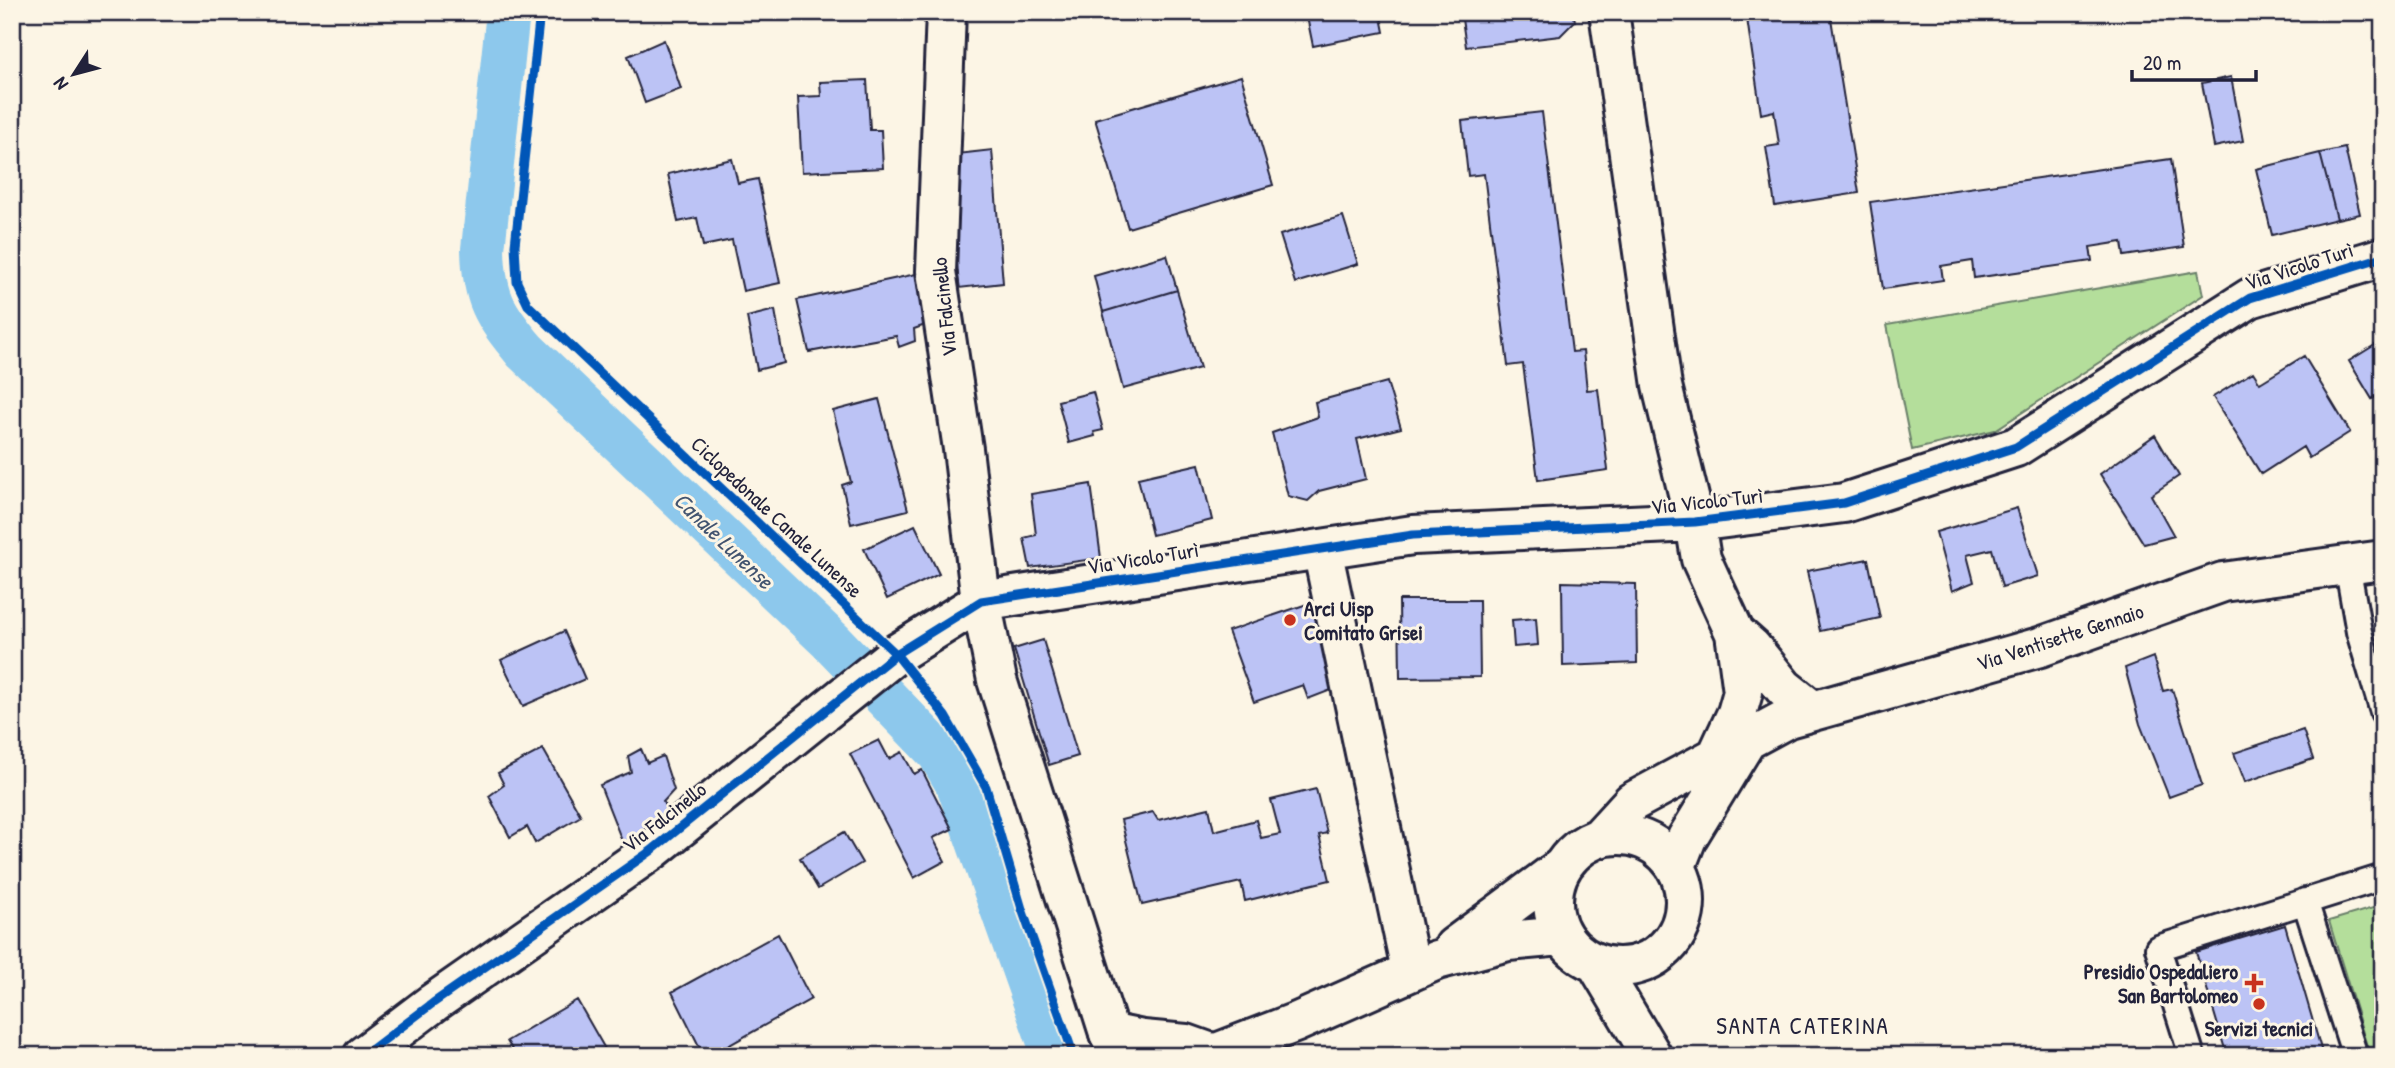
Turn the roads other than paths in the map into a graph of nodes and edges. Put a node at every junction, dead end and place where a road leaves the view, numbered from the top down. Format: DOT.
graph roads {
  1 [pos="946,12"];
  2 [pos="1609,12"];
  3 [pos="2383,257"];
  4 [pos="1695,522"];
  5 [pos="1322,549"];
  6 [pos="2365,562"];
  7 [pos="981,601"];
  8 [pos="1735,633"];
  9 [pos="1813,711"];
  10 [pos="2383,712"];
  11 [pos="1730,750"];
  12 [pos="1599,838"];
  13 [pos="1676,866"];
  14 [pos="1562,867"];
  15 [pos="2383,877"];
  16 [pos="2305,901"];
  17 [pos="1563,936"];
  18 [pos="1597,964"];
  19 [pos="1641,964"];
  20 [pos="1424,965"];
  21 [pos="1115,1044"];
  22 [pos="1214,1055"];
  23 [pos="363,1056"];
  24 [pos="1652,1056"];
  25 [pos="1658,1056"];
  26 [pos="2192,1056"];
  27 [pos="2355,1056"];
  1 -- 7 [label="street, Via Falcinello"];
  2 -- 4 [label="street"];
  3 -- 4 [label="street, Via Vicolo Turì"];
  4 -- 5 [label="street, Via Vicolo Turì"];
  4 -- 8 [label="street"];
  5 -- 7 [label="street, Via Vicolo Turì"];
  5 -- 20 [label="street"];
  6 -- 9 [label="street, Via Ventisette Gennaio"];
  6 -- 10 [label="lane"];
  7 -- 21 [label="street, Via Falcinello"];
  7 -- 23 [label="street, Via Falcinello"];
  8 -- 9 [label="street"];
  8 -- 11 [label="street"];
  9 -- 11 [label="street, Via Ventisette Gennaio"];
  11 -- 12 [label="street, Via Ventisette Gennaio"];
  11 -- 13 [label="street, Via Ventisette Gennaio"];
  12 -- 13 [label="street"];
  12 -- 14 [label="street, Via Ventisette Gennaio"];
  13 -- 19 [label="street"];
  14 -- 17 [label="street"];
  14 -- 20 [label="street, Via Ventisette Gennaio"];
  15 -- 16 [label="lane"];
  16 -- 26 [label="lane"];
  16 -- 27 [label="lane"];
  17 -- 18 [label="street"];
  17 -- 20 [label="street, Via Ventisette Gennaio"];
  18 -- 19 [label="street"];
  18 -- 24 [label="street"];
  19 -- 25 [label="street"];
  20 -- 22 [label="street, Via Ventisette Gennaio"];
  21 -- 22 [label="street, Via Ventisette Gennaio"];
}
